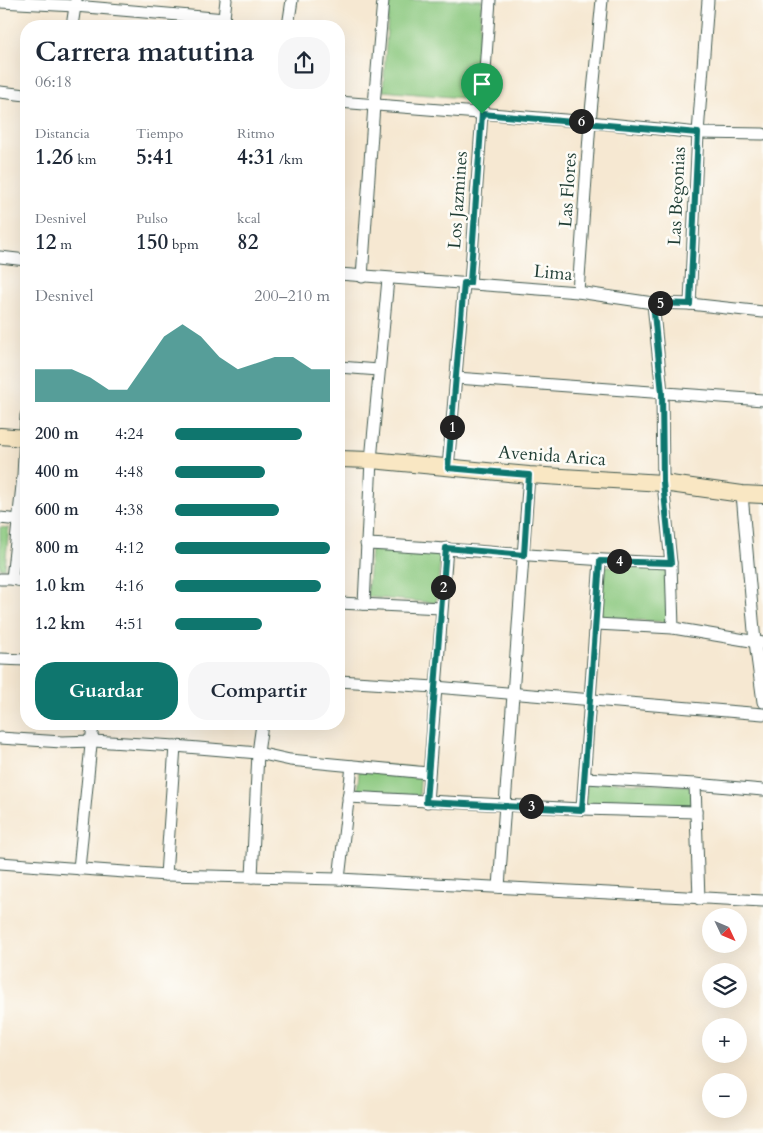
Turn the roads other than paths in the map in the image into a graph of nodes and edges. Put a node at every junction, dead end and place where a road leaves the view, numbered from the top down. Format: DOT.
graph roads {
  1 [pos="0,0"];
  2 [pos="152,0"];
  3 [pos="226,0"];
  4 [pos="292,0"];
  5 [pos="384,0"];
  6 [pos="490,0"];
  7 [pos="602,0"];
  8 [pos="708,0"];
  9 [pos="75,3"];
  10 [pos="151,12"];
  11 [pos="73,20"];
  12 [pos="209,20"];
  13 [pos="224,20"];
  14 [pos="289,20"];
  15 [pos="0,92"];
  16 [pos="20,94"];
  17 [pos="345,103"];
  18 [pos="374,105"];
  19 [pos="482,114"];
  20 [pos="590,122"];
  21 [pos="698,133"];
  22 [pos="763,134"];
  23 [pos="0,257"];
  24 [pos="20,259"];
  25 [pos="345,275"];
  26 [pos="362,276"];
  27 [pos="388,279"];
  28 [pos="467,283"];
  29 [pos="578,292"];
  30 [pos="653,303"];
  31 [pos="690,304"];
  32 [pos="763,312"];
  33 [pos="345,367"];
  34 [pos="379,370"];
  35 [pos="456,378"];
  36 [pos="662,393"];
  37 [pos="763,400"];
  38 [pos="0,436"];
  39 [pos="20,438"];
  40 [pos="345,459"];
  41 [pos="371,460"];
  42 [pos="448,468"];
  43 [pos="529,475"];
  44 [pos="663,482"];
  45 [pos="742,494"];
  46 [pos="763,495"];
  47 [pos="20,509"];
  48 [pos="0,518"];
  49 [pos="19,520"];
  50 [pos="366,544"];
  51 [pos="446,548"];
  52 [pos="524,555"];
  53 [pos="600,561"];
  54 [pos="671,563"];
  55 [pos="0,579"];
  56 [pos="12,579"];
  57 [pos="20,581"];
  58 [pos="345,603"];
  59 [pos="364,604"];
  60 [pos="441,608"];
  61 [pos="596,624"];
  62 [pos="673,628"];
  63 [pos="759,643"];
  64 [pos="0,659"];
  65 [pos="20,660"];
  66 [pos="345,681"];
  67 [pos="436,687"];
  68 [pos="514,694"];
  69 [pos="590,700"];
  70 [pos="763,702"];
  71 [pos="763,714"];
  72 [pos="93,730"];
  73 [pos="261,730"];
  74 [pos="0,738"];
  75 [pos="92,741"];
  76 [pos="175,746"];
  77 [pos="258,753"];
  78 [pos="352,766"];
  79 [pos="428,773"];
  80 [pos="584,778"];
  81 [pos="695,784"];
  82 [pos="763,790"];
  83 [pos="348,797"];
  84 [pos="426,802"];
  85 [pos="505,805"];
  86 [pos="582,810"];
  87 [pos="696,812"];
  88 [pos="0,863"];
  89 [pos="79,869"];
  90 [pos="166,874"];
  91 [pos="252,877"];
  92 [pos="339,879"];
  93 [pos="499,887"];
  94 [pos="699,899"];
  95 [pos="763,901"];
  1 -- 9 [label="street"];
  2 -- 10 [label="street"];
  3 -- 13 [label="street"];
  4 -- 14 [label="street"];
  5 -- 18 [label="street"];
  6 -- 19 [label="street, Los Jazmines"];
  7 -- 20 [label="street, Las Flores"];
  8 -- 21 [label="street, Las Begonias"];
  9 -- 10 [label="street"];
  9 -- 11 [label="street"];
  10 -- 12 [label="street"];
  15 -- 16 [label="street"];
  17 -- 18 [label="street"];
  18 -- 19 [label="street"];
  18 -- 26 [label="street"];
  19 -- 20 [label="street"];
  19 -- 28 [label="street, Los Jazmines"];
  20 -- 21 [label="street"];
  20 -- 29 [label="street, Las Flores"];
  21 -- 22 [label="street"];
  21 -- 31 [label="street, Las Begonias"];
  23 -- 24 [label="street"];
  25 -- 26 [label="street, Lima"];
  26 -- 27 [label="street, Lima"];
  27 -- 28 [label="street, Lima"];
  27 -- 34 [label="street"];
  28 -- 29 [label="street, Lima"];
  28 -- 35 [label="street, Los Jazmines"];
  29 -- 30 [label="street, Lima"];
  30 -- 31 [label="street, Lima"];
  30 -- 36 [label="street"];
  31 -- 32 [label="street, Lima"];
  33 -- 34 [label="street"];
  34 -- 41 [label="street"];
  35 -- 36 [label="street"];
  35 -- 42 [label="street, Los Jazmines"];
  36 -- 37 [label="street"];
  36 -- 44 [label="street"];
  38 -- 39 [label="street"];
  40 -- 41 [label="street, Avenida Arica"];
  41 -- 42 [label="street, Avenida Arica"];
  41 -- 50 [label="street"];
  42 -- 43 [label="street, Avenida Arica"];
  43 -- 44 [label="street, Avenida Arica"];
  43 -- 52 [label="street"];
  44 -- 45 [label="street, Avenida Arica"];
  44 -- 54 [label="street"];
  45 -- 46 [label="street, Avenida Arica"];
  45 -- 63 [label="street"];
  47 -- 49 [label="street"];
  48 -- 49 [label="street"];
  49 -- 56 [label="street"];
  50 -- 51 [label="street"];
  50 -- 59 [label="street"];
  51 -- 52 [label="street"];
  51 -- 60 [label="street"];
  52 -- 53 [label="street"];
  52 -- 68 [label="street"];
  53 -- 54 [label="street"];
  53 -- 61 [label="street"];
  54 -- 62 [label="street"];
  55 -- 56 [label="street"];
  56 -- 57 [label="street"];
  58 -- 59 [label="street"];
  59 -- 60 [label="street"];
  60 -- 67 [label="street"];
  61 -- 62 [label="street"];
  61 -- 69 [label="street"];
  62 -- 63 [label="street"];
  63 -- 70 [label="street"];
  64 -- 65 [label="street"];
  66 -- 67 [label="street"];
  67 -- 68 [label="street"];
  67 -- 79 [label="street"];
  68 -- 69 [label="street"];
  68 -- 85 [label="street"];
  69 -- 71 [label="street"];
  69 -- 80 [label="street"];
  72 -- 75 [label="street"];
  73 -- 77 [label="street"];
  74 -- 75 [label="street"];
  75 -- 76 [label="street"];
  75 -- 89 [label="street"];
  76 -- 77 [label="street"];
  76 -- 90 [label="street"];
  77 -- 78 [label="street"];
  77 -- 91 [label="street"];
  78 -- 79 [label="street"];
  78 -- 83 [label="street"];
  79 -- 84 [label="street"];
  80 -- 81 [label="street"];
  80 -- 86 [label="street"];
  81 -- 82 [label="street"];
  81 -- 87 [label="street"];
  83 -- 84 [label="street"];
  83 -- 92 [label="street"];
  84 -- 85 [label="street"];
  85 -- 86 [label="street"];
  85 -- 93 [label="street"];
  86 -- 87 [label="street"];
  87 -- 94 [label="street"];
  88 -- 89 [label="street"];
  89 -- 90 [label="street"];
  90 -- 91 [label="street"];
  91 -- 92 [label="street"];
  92 -- 93 [label="street"];
  93 -- 94 [label="street"];
  94 -- 95 [label="street"];
}
